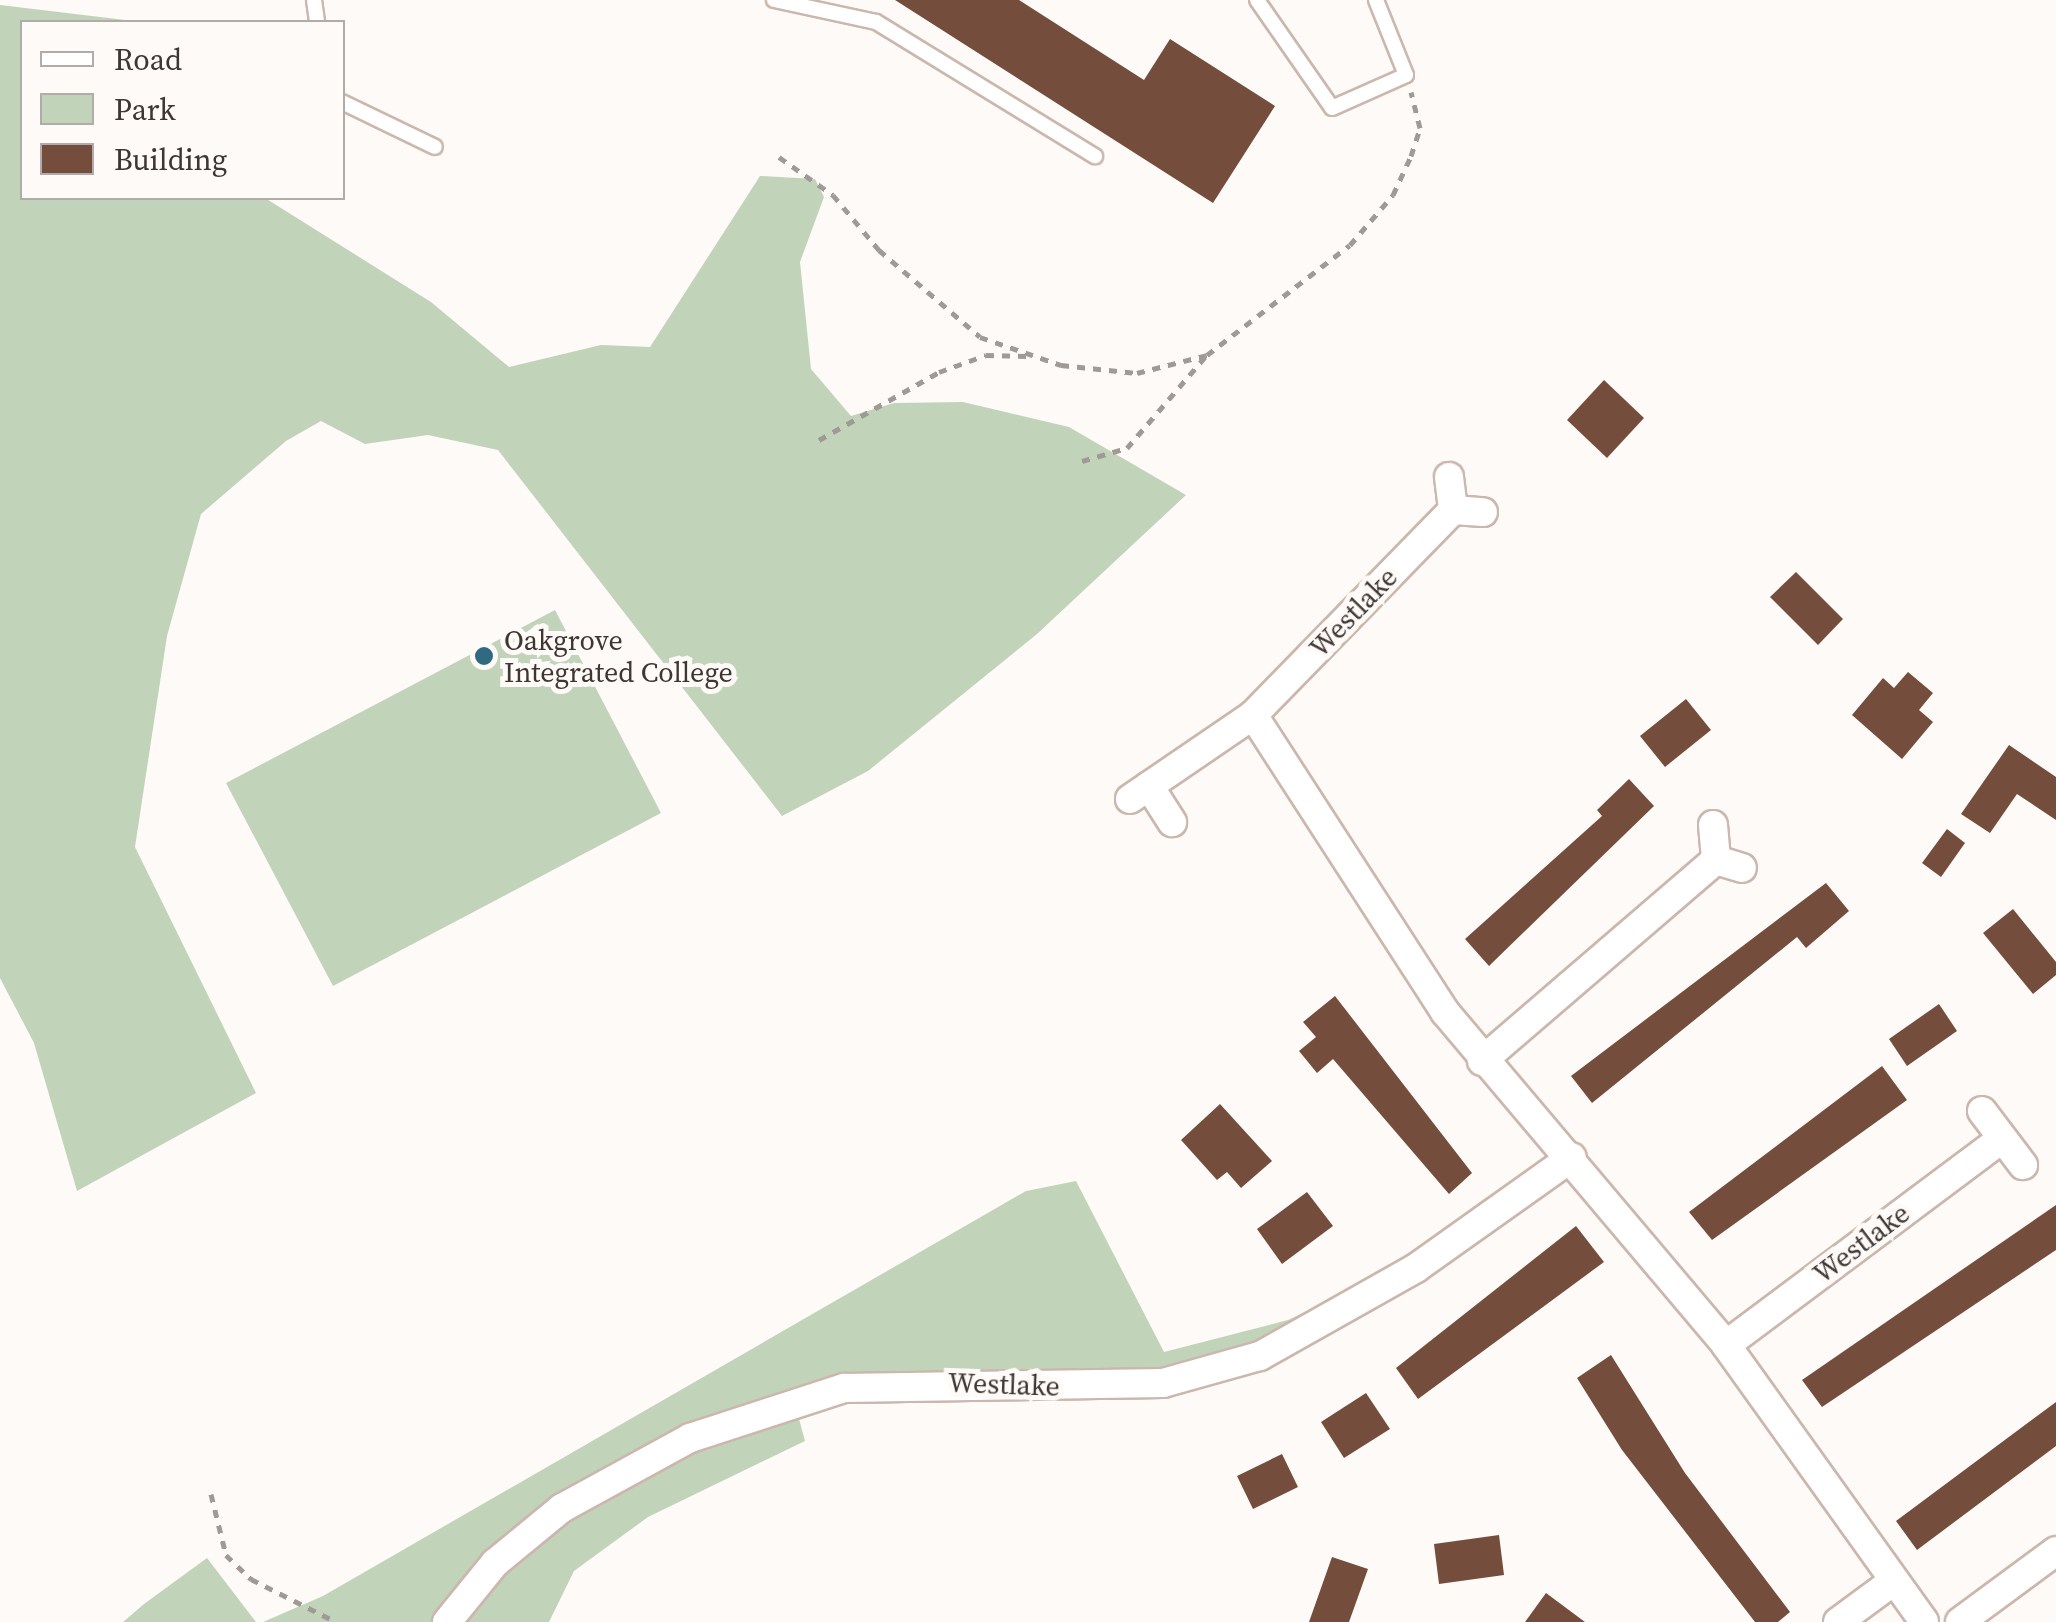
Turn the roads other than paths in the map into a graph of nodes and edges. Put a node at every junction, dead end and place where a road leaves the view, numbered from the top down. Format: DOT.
graph roads {
  1 [pos="774,0"];
  2 [pos="1257,0"];
  3 [pos="1376,0"];
  4 [pos="345,103"];
  5 [pos="435,148"];
  6 [pos="1095,156"];
  7 [pos="1449,478"];
  8 [pos="1453,510"];
  9 [pos="1483,512"];
  10 [pos="1253,715"];
  11 [pos="1172,822"];
  12 [pos="1713,825"];
  13 [pos="1482,1062"];
  14 [pos="1982,1111"];
  15 [pos="1997,1142"];
  16 [pos="1572,1157"];
  17 [pos="2023,1165"];
  18 [pos="1726,1344"];
  19 [pos="2056,1552"];
  20 [pos="1892,1582"];
  21 [pos="447,1622"];
  22 [pos="1838,1622"];
  23 [pos="1924,1622"];
  24 [pos="1960,1622"];
  1 -- 6 [label="lane"];
  2 -- 3 [label="lane"];
  4 -- 5 [label="lane"];
  7 -- 8 [label="street"];
  8 -- 9 [label="street"];
  8 -- 10 [label="street, Westlake"];
  10 -- 11 [label="street, Westlake"];
  10 -- 13 [label="street"];
  12 -- 13 [label="street"];
  13 -- 16 [label="street"];
  14 -- 15 [label="street"];
  15 -- 17 [label="street"];
  15 -- 18 [label="street, Westlake"];
  16 -- 18 [label="street"];
  16 -- 21 [label="street, Westlake"];
  18 -- 20 [label="street"];
  19 -- 24 [label="street"];
  20 -- 22 [label="street"];
  20 -- 23 [label="street"];
}
